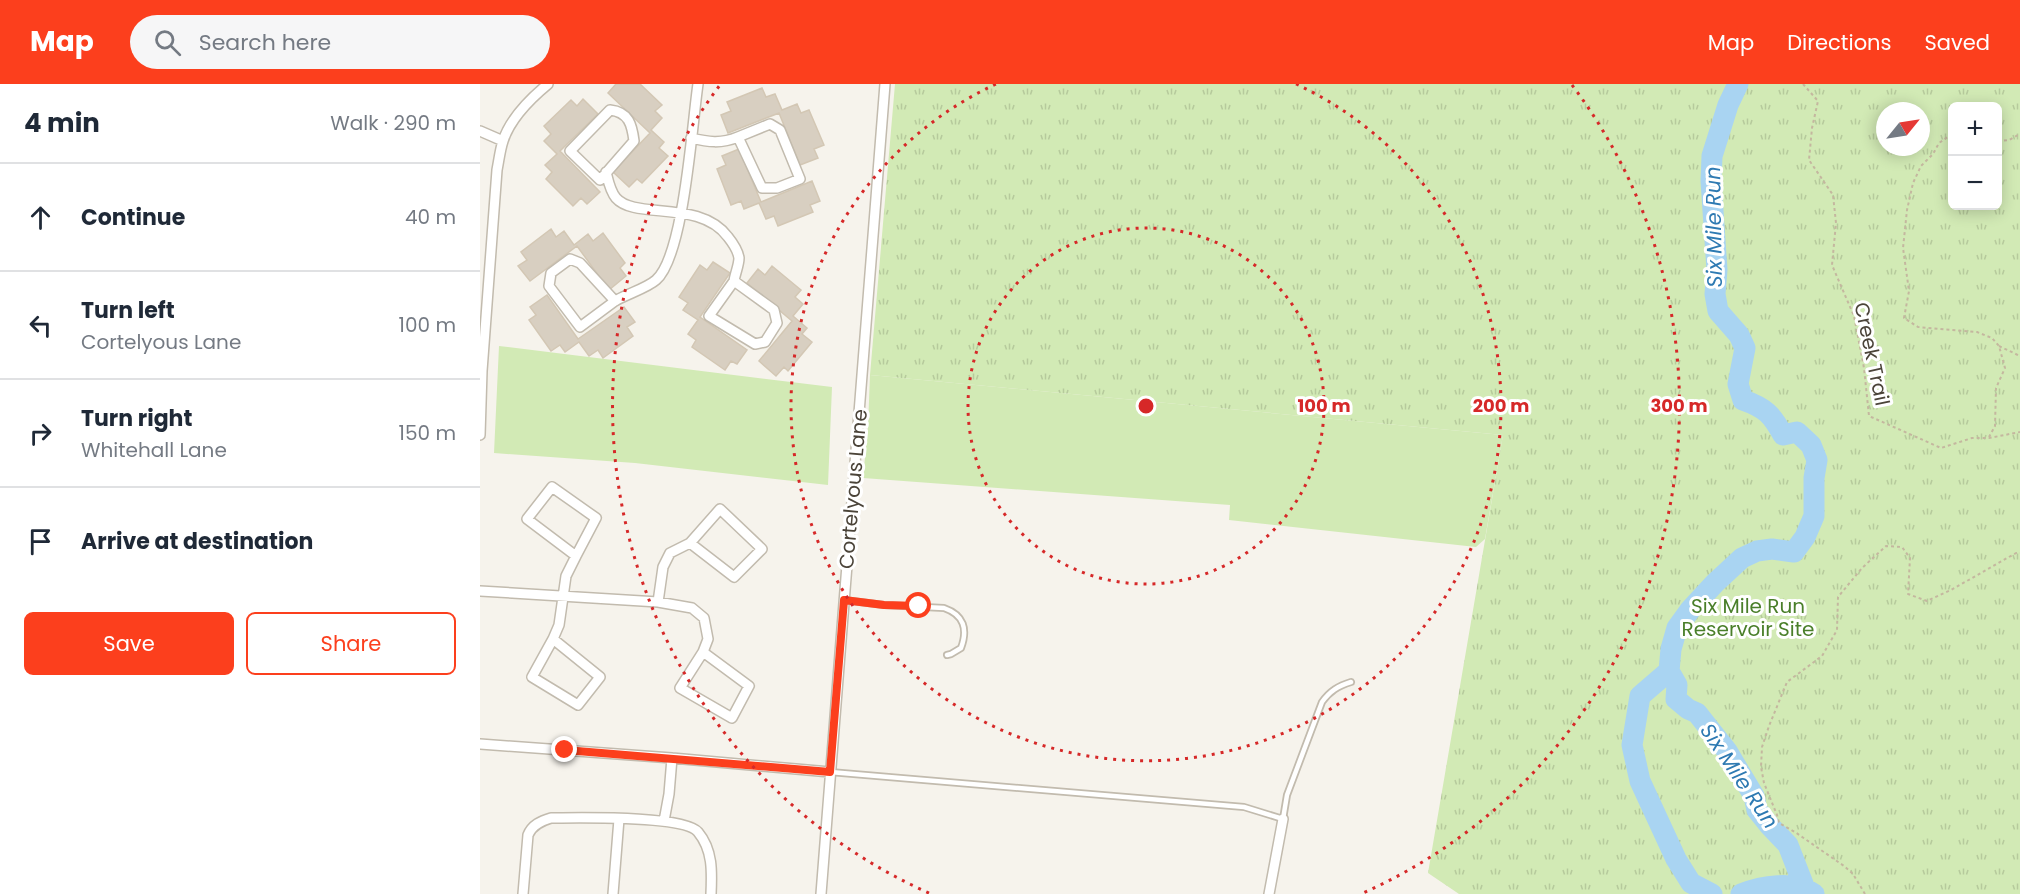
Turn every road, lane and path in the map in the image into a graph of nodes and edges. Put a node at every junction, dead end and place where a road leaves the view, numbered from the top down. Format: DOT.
graph roads {
  1 [pos="548,84"];
  2 [pos="698,84"];
  3 [pos="885,84"];
  4 [pos="1803,84"];
  5 [pos="480,131"];
  6 [pos="2020,134"];
  7 [pos="738,137"];
  8 [pos="1948,137"];
  9 [pos="691,138"];
  10 [pos="503,141"];
  11 [pos="2002,141"];
  12 [pos="606,172"];
  13 [pos="681,211"];
  14 [pos="734,281"];
  15 [pos="615,301"];
  16 [pos="1999,346"];
  17 [pos="2020,356"];
  18 [pos="2020,432"];
  19 [pos="480,435"];
  20 [pos="1989,438"];
  21 [pos="690,543"];
  22 [pos="2020,553"];
  23 [pos="576,556"];
  24 [pos="480,591"];
  25 [pos="562,596"];
  26 [pos="844,600"];
  27 [pos="658,602"];
  28 [pos="553,639"];
  29 [pos="703,652"];
  30 [pos="947,655"];
  31 [pos="1351,682"];
  32 [pos="480,744"];
  33 [pos="672,758"];
  34 [pos="830,772"];
  35 [pos="619,819"];
  36 [pos="1283,819"];
  37 [pos="664,821"];
  38 [pos="523,894"];
  39 [pos="613,894"];
  40 [pos="711,894"];
  41 [pos="820,894"];
  42 [pos="1270,894"];
  43 [pos="1865,894"];
  1 -- 10 [label="street"];
  2 -- 9 [label="street"];
  3 -- 26 [label="street, Cortelyous Lane"];
  4 -- 20 [label="path, Creek Trail"];
  5 -- 10 [label="street"];
  6 -- 11 [label="path"];
  7 -- 7 [label="street"];
  7 -- 9 [label="street"];
  8 -- 16 [label="path"];
  9 -- 13 [label="street"];
  10 -- 19 [label="street"];
  12 -- 12 [label="street"];
  12 -- 13 [label="street"];
  13 -- 14 [label="street"];
  13 -- 15 [label="street"];
  14 -- 14 [label="street"];
  15 -- 15 [label="street"];
  16 -- 17 [label="path"];
  16 -- 20 [label="path"];
  18 -- 20 [label="path, Creek Trail"];
  21 -- 21 [label="street"];
  21 -- 27 [label="street"];
  22 -- 43 [label="path"];
  23 -- 23 [label="street"];
  23 -- 25 [label="street"];
  24 -- 25 [label="street"];
  25 -- 27 [label="street"];
  25 -- 28 [label="street"];
  26 -- 30 [label="lane"];
  26 -- 34 [label="street, Cortelyous Lane"];
  27 -- 29 [label="street"];
  28 -- 28 [label="street"];
  29 -- 29 [label="street"];
  31 -- 36 [label="lane"];
  32 -- 33 [label="street"];
  33 -- 34 [label="street"];
  33 -- 37 [label="street"];
  34 -- 36 [label="lane"];
  34 -- 41 [label="street, Cortelyous Lane"];
  35 -- 37 [label="street"];
  35 -- 38 [label="street"];
  35 -- 39 [label="street"];
  36 -- 42 [label="street"];
  37 -- 40 [label="street"];
}
